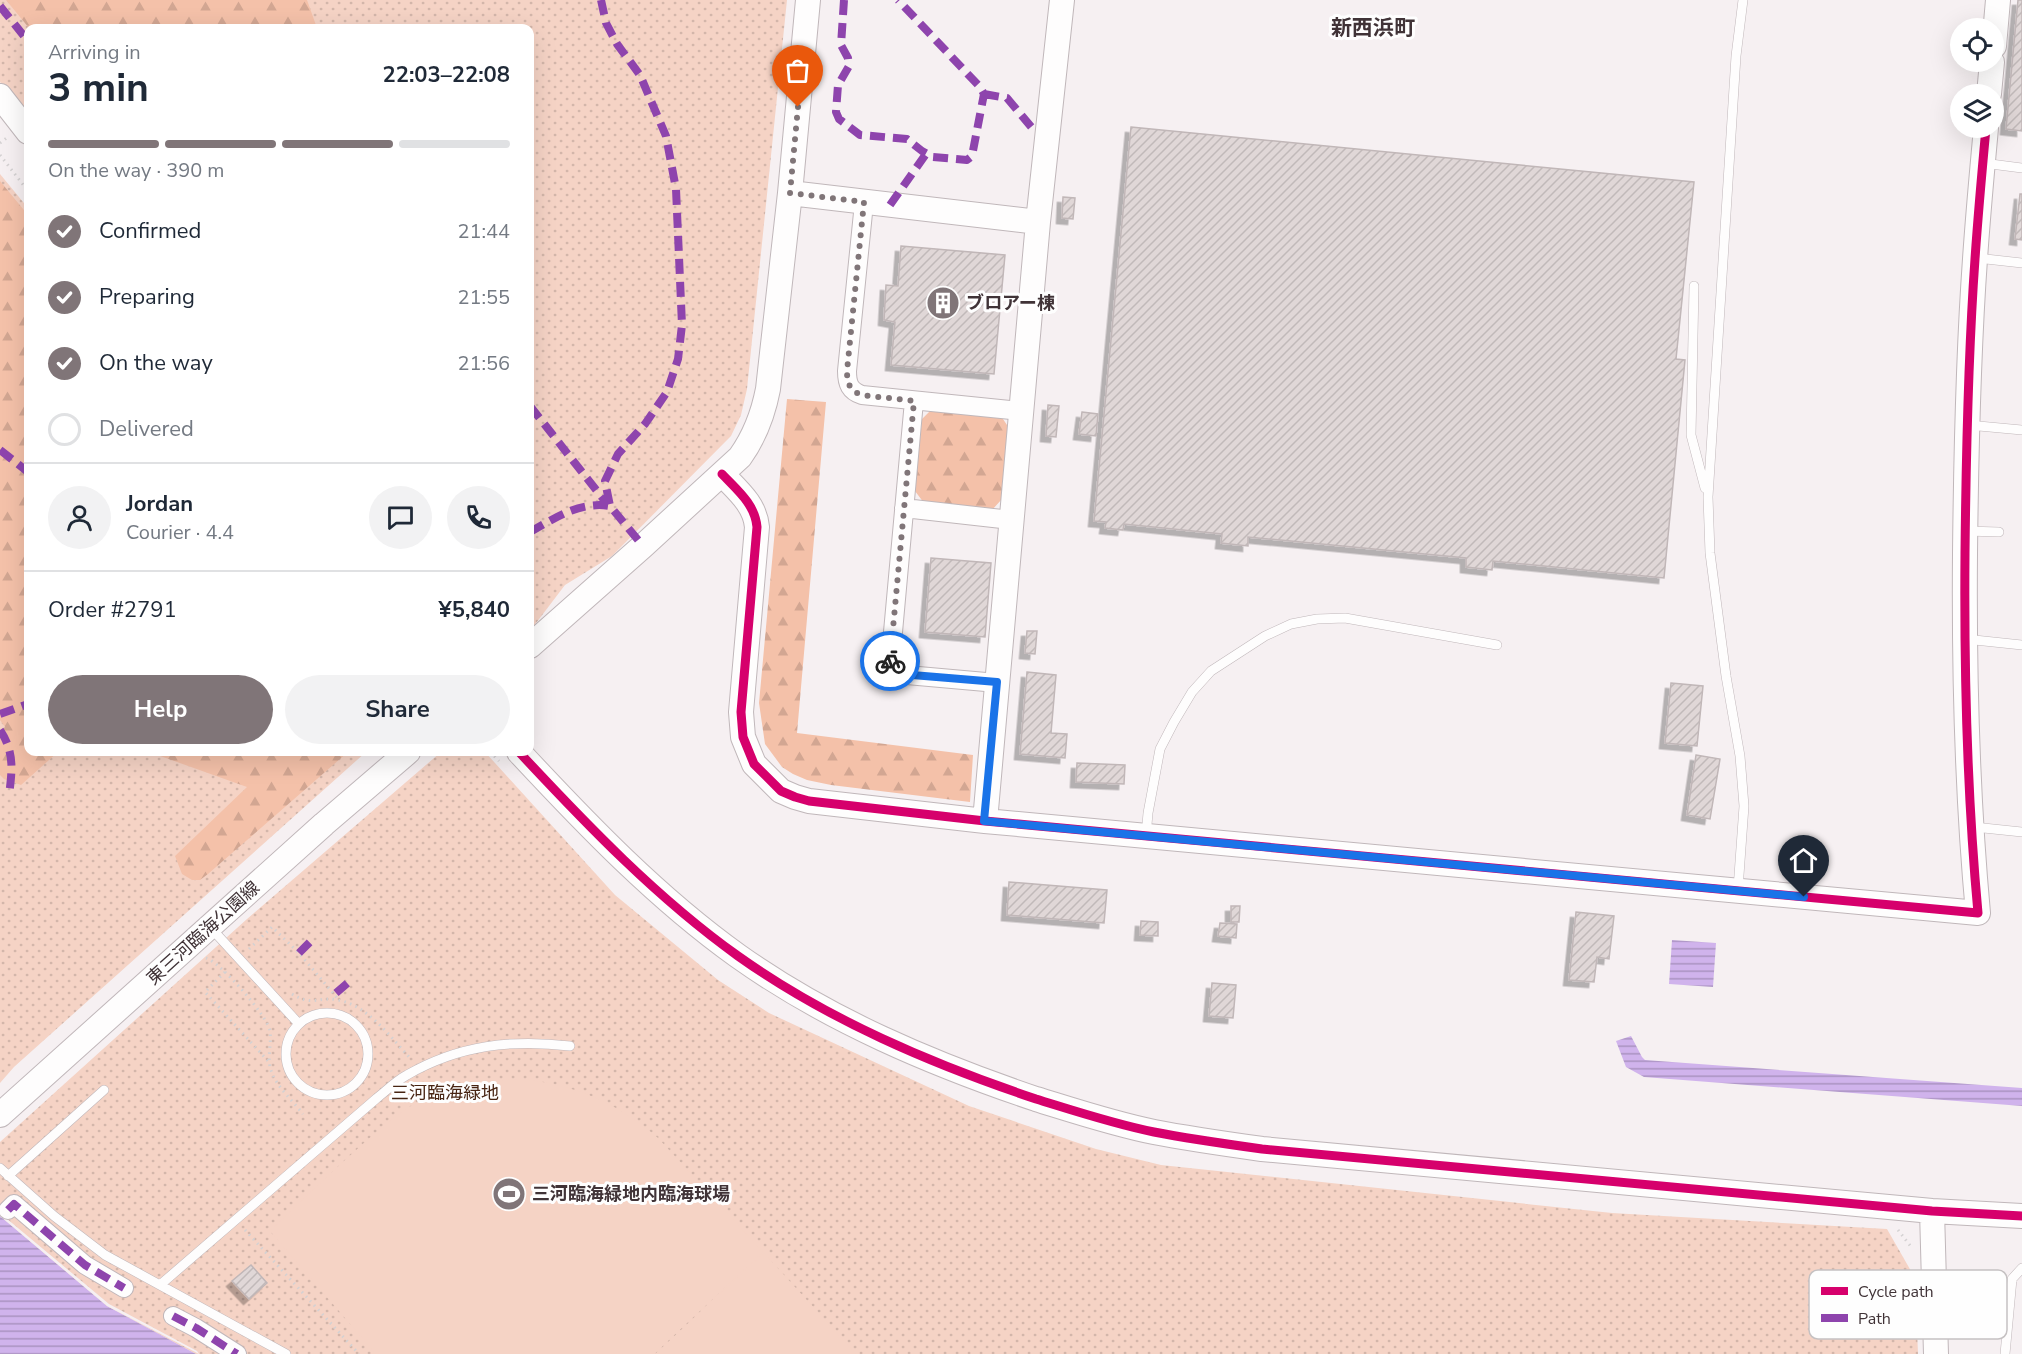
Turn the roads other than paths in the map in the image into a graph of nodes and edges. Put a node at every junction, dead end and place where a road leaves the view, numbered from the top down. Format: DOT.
graph roads {
  1 [pos="808,0"];
  2 [pos="1062,0"];
  3 [pos="1743,0"];
  4 [pos="1998,0"];
  5 [pos="1996,18"];
  6 [pos="0,96"];
  7 [pos="18,134"];
  8 [pos="1985,138"];
  9 [pos="1983,163"];
  10 [pos="2022,168"];
  11 [pos="790,193"];
  12 [pos="864,202"];
  13 [pos="1038,222"];
  14 [pos="1975,258"];
  15 [pos="2022,263"];
  16 [pos="1694,286"];
  17 [pos="914,401"];
  18 [pos="1021,411"];
  19 [pos="1967,425"];
  20 [pos="2022,430"];
  21 [pos="722,474"];
  22 [pos="1708,497"];
  23 [pos="904,508"];
  24 [pos="1011,520"];
  25 [pos="1966,531"];
  26 [pos="1999,532"];
  27 [pos="1965,639"];
  28 [pos="534,642"];
  29 [pos="1497,645"];
  30 [pos="2022,645"];
  31 [pos="997,682"];
  32 [pos="403,756"];
  33 [pos="512,760"];
  34 [pos="984,821"];
  35 [pos="1970,826"];
  36 [pos="2022,832"];
  37 [pos="1146,836"];
  38 [pos="1738,891"];
  39 [pos="210,927"];
  40 [pos="299,1024"];
  41 [pos="570,1046"];
  42 [pos="104,1090"];
  43 [pos="0,1115"];
  44 [pos="0,1168"];
  45 [pos="8,1176"];
  46 [pos="8,1210"];
  47 [pos="1932,1211"];
  48 [pos="2022,1216"];
  49 [pos="2022,1268"];
  50 [pos="1934,1270"];
  51 [pos="160,1285"];
  52 [pos="124,1288"];
  53 [pos="173,1316"];
  54 [pos="2007,1333"];
  55 [pos="1936,1339"];
  56 [pos="2006,1339"];
  57 [pos="237,1354"];
  58 [pos="286,1354"];
  59 [pos="1936,1354"];
  60 [pos="2005,1354"];
  1 -- 11 [label="street"];
  2 -- 13 [label="street"];
  3 -- 22 [label="lane"];
  4 -- 5 [label="street"];
  6 -- 7 [label="street"];
  8 -- 9 [label="street"];
  9 -- 10 [label="lane"];
  9 -- 14 [label="street"];
  11 -- 12 [label="street"];
  11 -- 21 [label="street"];
  12 -- 13 [label="street"];
  12 -- 17 [label="street"];
  13 -- 18 [label="street"];
  14 -- 15 [label="lane"];
  14 -- 19 [label="street"];
  16 -- 22 [label="lane"];
  17 -- 18 [label="street"];
  17 -- 23 [label="street"];
  18 -- 24 [label="street"];
  19 -- 20 [label="lane"];
  19 -- 25 [label="street"];
  21 -- 28 [label="street"];
  21 -- 34 [label="street"];
  22 -- 38 [label="lane"];
  23 -- 24 [label="street"];
  23 -- 31 [label="street"];
  24 -- 31 [label="street"];
  25 -- 26 [label="lane"];
  25 -- 27 [label="street"];
  27 -- 30 [label="lane"];
  27 -- 35 [label="street"];
  29 -- 37 [label="lane"];
  31 -- 34 [label="street"];
  32 -- 39 [label="street, 東三河臨海公園線"];
  33 -- 47 [label="street"];
  34 -- 37 [label="street"];
  35 -- 36 [label="lane"];
  35 -- 38 [label="street"];
  37 -- 38 [label="street"];
  39 -- 40 [label="lane"];
  39 -- 43 [label="street, 東三河臨海公園線"];
  40 -- 40 [label="lane"];
  41 -- 51 [label="lane"];
  42 -- 45 [label="lane"];
  44 -- 45 [label="lane"];
  45 -- 51 [label="lane"];
  46 -- 52 [label="street"];
  47 -- 48 [label="street"];
  47 -- 50 [label="street"];
  49 -- 54 [label="lane"];
  51 -- 58 [label="lane"];
  53 -- 57 [label="street"];
  55 -- 59 [label="street"];
  56 -- 60 [label="lane"];
}
